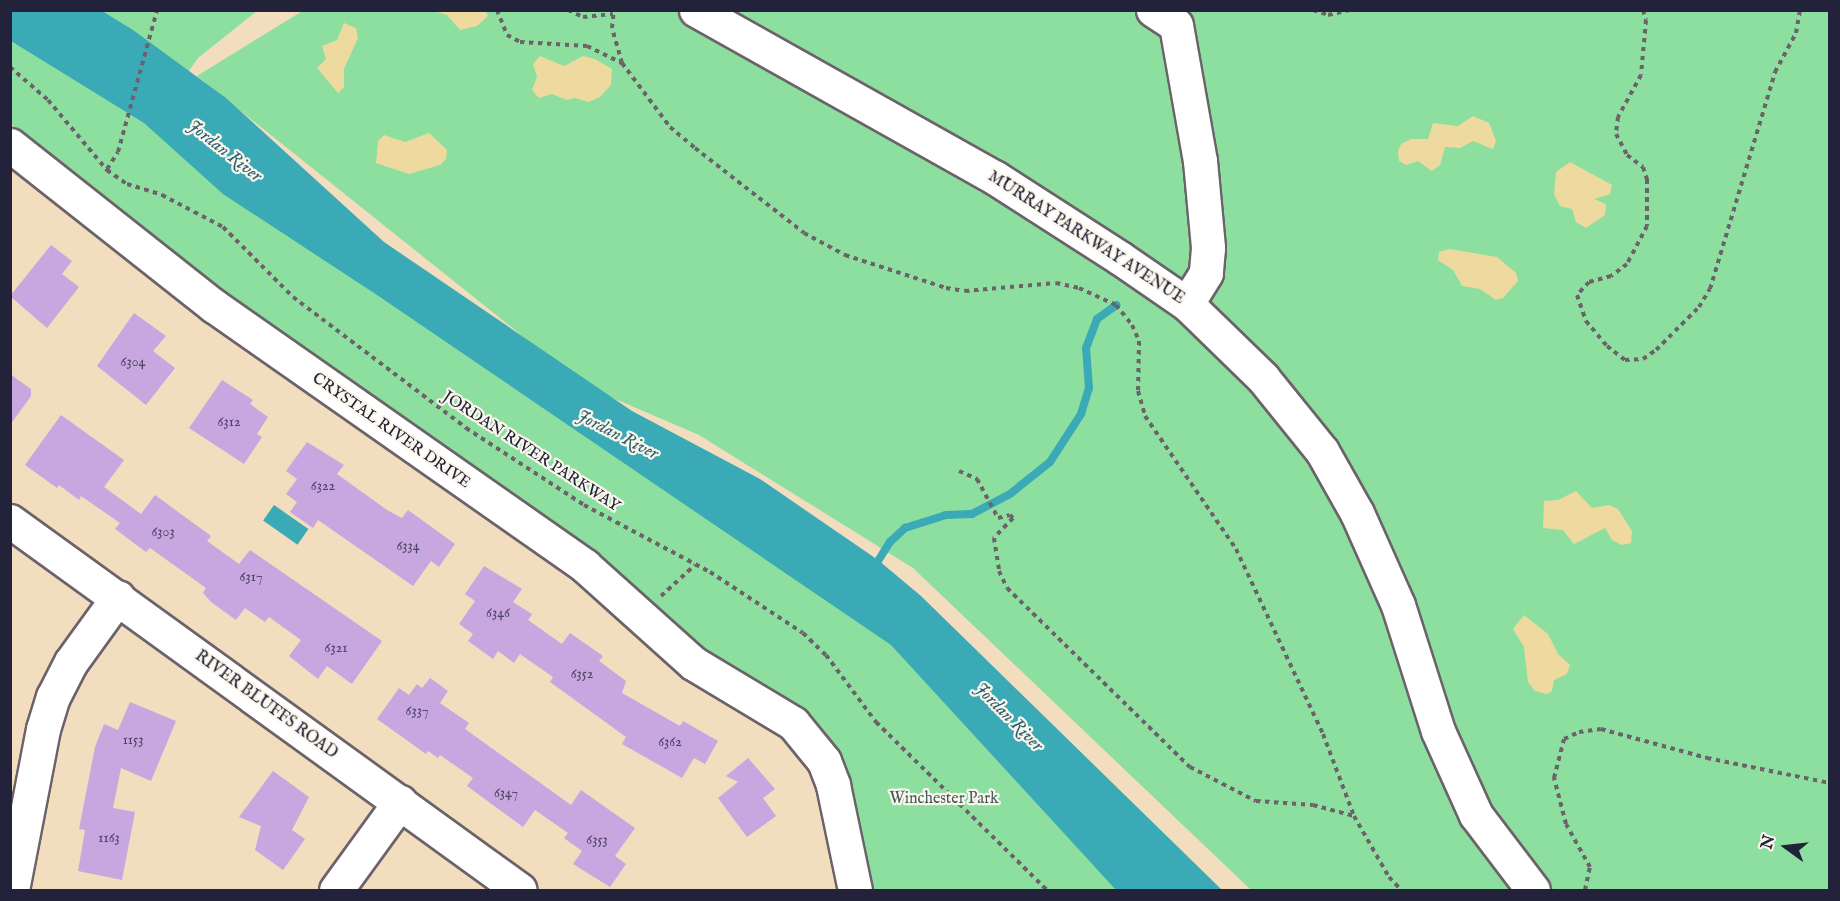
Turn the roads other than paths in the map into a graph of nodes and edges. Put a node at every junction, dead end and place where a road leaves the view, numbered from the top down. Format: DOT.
graph roads {
  1 [pos="1153,10"];
  2 [pos="716,15"];
  3 [pos="10,145"];
  4 [pos="1187,304"];
  5 [pos="10,521"];
  6 [pos="117,597"];
  7 [pos="400,802"];
  8 [pos="12,891"];
  9 [pos="336,891"];
  10 [pos="520,891"];
  11 [pos="855,891"];
  12 [pos="1533,891"];
  1 -- 4 [label="street"];
  2 -- 4 [label="street, MURRAY PARKWAY AVENUE"];
  3 -- 11 [label="street, CRYSTAL RIVER DRIVE"];
  4 -- 12 [label="street, MURRAY PARKWAY AVENUE"];
  5 -- 6 [label="street, RIVER BLUFFS ROAD"];
  6 -- 7 [label="street, RIVER BLUFFS ROAD"];
  6 -- 8 [label="street"];
  7 -- 9 [label="street"];
  7 -- 10 [label="street, RIVER BLUFFS ROAD"];
}
